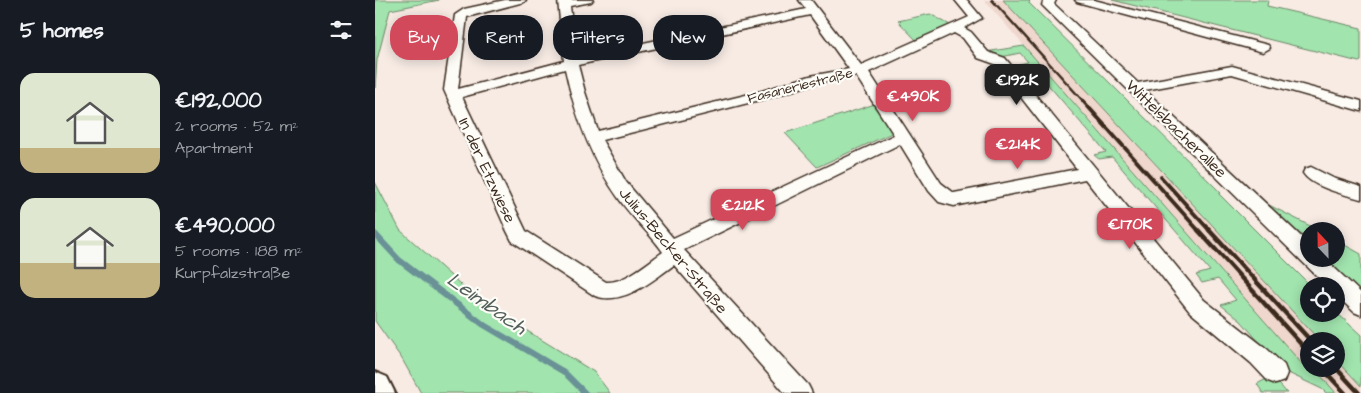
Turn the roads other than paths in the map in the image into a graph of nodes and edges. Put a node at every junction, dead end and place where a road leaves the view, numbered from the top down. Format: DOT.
graph roads {
  1 [pos="520,0"];
  2 [pos="587,0"];
  3 [pos="805,0"];
  4 [pos="961,0"];
  5 [pos="1050,0"];
  6 [pos="1081,0"];
  7 [pos="564,2"];
  8 [pos="813,11"];
  9 [pos="954,28"];
  10 [pos="1263,48"];
  11 [pos="571,63"];
  12 [pos="859,71"];
  13 [pos="1135,88"];
  14 [pos="454,95"];
  15 [pos="1361,106"];
  16 [pos="594,137"];
  17 [pos="904,137"];
  18 [pos="1090,172"];
  19 [pos="1311,173"];
  20 [pos="1361,193"];
  21 [pos="1300,247"];
  22 [pos="673,251"];
  23 [pos="1321,268"];
  24 [pos="1361,306"];
  25 [pos="1276,373"];
  26 [pos="375,388"];
  27 [pos="378,393"];
  28 [pos="801,393"];
  1 -- 14 [label="street, In der Etzwiese"];
  2 -- 7 [label="street"];
  3 -- 8 [label="street"];
  4 -- 9 [label="street, Fasaneriestraße"];
  5 -- 13 [label="street, Wittelsbacherallee"];
  6 -- 10 [label="street"];
  7 -- 11 [label="street, Julius-Becker-Straße"];
  8 -- 11 [label="street"];
  8 -- 12 [label="street"];
  9 -- 12 [label="street, Fasaneriestraße"];
  9 -- 18 [label="street"];
  11 -- 14 [label="street"];
  11 -- 16 [label="street, Julius-Becker-Straße"];
  12 -- 16 [label="street, Fasaneriestraße"];
  12 -- 17 [label="street"];
  13 -- 15 [label="street"];
  13 -- 21 [label="street, Wittelsbacherallee"];
  14 -- 22 [label="street, In der Etzwiese"];
  16 -- 22 [label="street, Julius-Becker-Straße"];
  17 -- 18 [label="street"];
  17 -- 22 [label="street, In der Etzwiese"];
  18 -- 25 [label="street"];
  19 -- 20 [label="street"];
  22 -- 28 [label="street, Julius-Becker-Straße"];
  23 -- 24 [label="street"];
  26 -- 27 [label="main road"];
}
